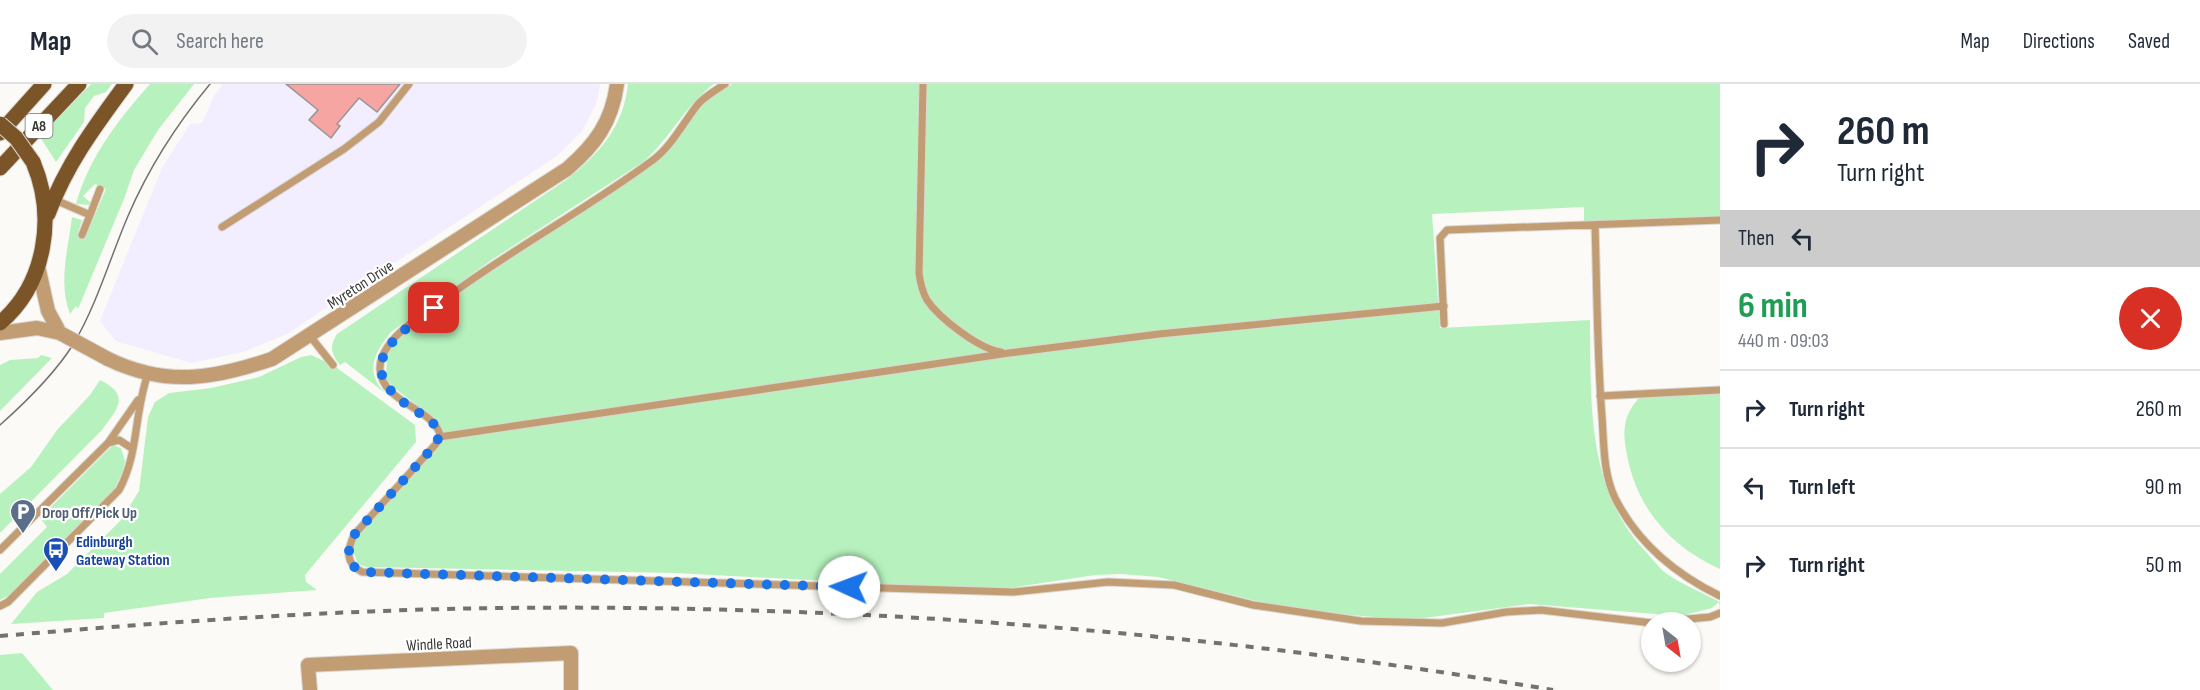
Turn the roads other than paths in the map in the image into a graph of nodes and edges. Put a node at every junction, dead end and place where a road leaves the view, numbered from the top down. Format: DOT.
graph roads {
  1 [pos="44,84"];
  2 [pos="79,84"];
  3 [pos="126,84"];
  4 [pos="409,84"];
  5 [pos="617,84"];
  6 [pos="725,84"];
  7 [pos="923,84"];
  8 [pos="0,124"];
  9 [pos="0,133"];
  10 [pos="0,168"];
  11 [pos="100,189"];
  12 [pos="53,199"];
  13 [pos="90,215"];
  14 [pos="1720,219"];
  15 [pos="46,220"];
  16 [pos="1595,225"];
  17 [pos="222,227"];
  18 [pos="82,235"];
  19 [pos="38,266"];
  20 [pos="1444,306"];
  21 [pos="0,323"];
  22 [pos="1444,324"];
  23 [pos="0,333"];
  24 [pos="60,333"];
  25 [pos="310,336"];
  26 [pos="1009,353"];
  27 [pos="333,365"];
  28 [pos="148,374"];
  29 [pos="1720,390"];
  30 [pos="1600,396"];
  31 [pos="140,398"];
  32 [pos="439,437"];
  33 [pos="108,443"];
  34 [pos="133,449"];
  35 [pos="0,550"];
  36 [pos="1720,596"];
  37 [pos="0,606"];
  38 [pos="1720,613"];
  39 [pos="1701,618"];
  40 [pos="1641,622"];
  41 [pos="310,690"];
  42 [pos="572,690"];
  1 -- 9 [label="main road, A8"];
  2 -- 10 [label="main road, A8"];
  3 -- 12 [label="main road"];
  4 -- 17 [label="lane"];
  5 -- 25 [label="street, Myreton Drive"];
  6 -- 32 [label="lane"];
  7 -- 26 [label="lane"];
  8 -- 15 [label="main road, bridge"];
  11 -- 13 [label="lane"];
  12 -- 13 [label="lane"];
  12 -- 15 [label="main road"];
  13 -- 18 [label="lane"];
  14 -- 16 [label="lane"];
  15 -- 19 [label="main road"];
  16 -- 20 [label="lane"];
  16 -- 30 [label="lane"];
  19 -- 21 [label="main road"];
  19 -- 24 [label="street"];
  20 -- 22 [label="lane"];
  20 -- 26 [label="lane"];
  23 -- 24 [label="street, Myreton Drive"];
  24 -- 28 [label="street, Myreton Drive, bridge"];
  25 -- 27 [label="lane"];
  25 -- 28 [label="street, Myreton Drive"];
  26 -- 32 [label="lane"];
  28 -- 31 [label="lane"];
  29 -- 30 [label="lane"];
  30 -- 36 [label="lane"];
  31 -- 33 [label="lane"];
  31 -- 34 [label="lane"];
  32 -- 40 [label="lane"];
  33 -- 34 [label="lane"];
  33 -- 35 [label="lane"];
  34 -- 37 [label="lane"];
  38 -- 39 [label="lane"];
  41 -- 42 [label="street, Windle Road"];
}
